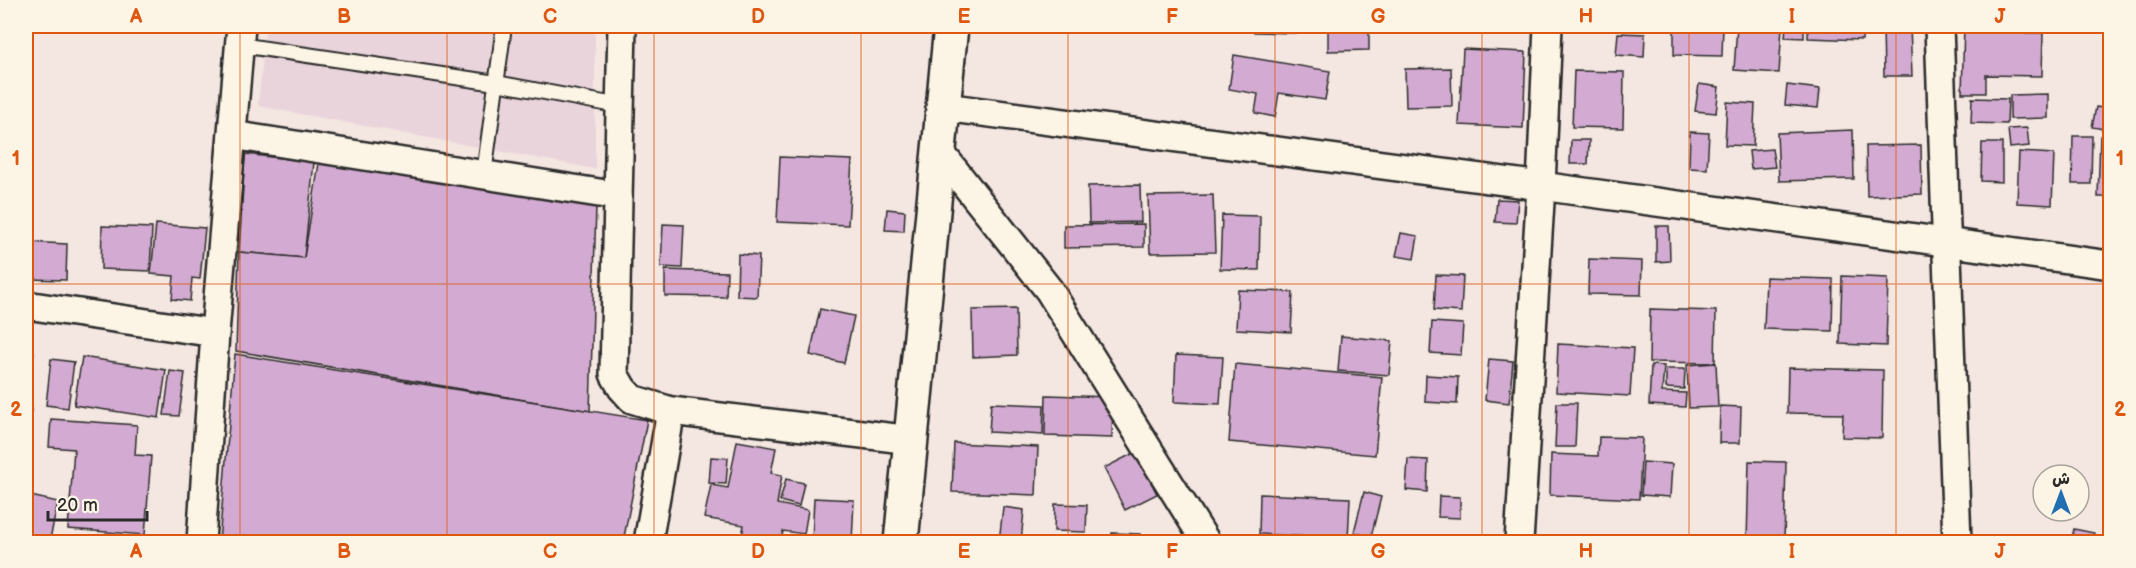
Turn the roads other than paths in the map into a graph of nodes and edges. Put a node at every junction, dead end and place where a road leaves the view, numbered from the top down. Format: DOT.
graph roads {
  1 [pos="504,26"];
  2 [pos="622,26"];
  3 [pos="951,26"];
  4 [pos="1548,26"];
  5 [pos="1939,26"];
  6 [pos="240,35"];
  7 [pos="496,83"];
  8 [pos="620,106"];
  9 [pos="944,107"];
  10 [pos="232,135"];
  11 [pos="939,151"];
  12 [pos="484,174"];
  13 [pos="1541,186"];
  14 [pos="618,196"];
  15 [pos="1946,242"];
  16 [pos="2110,265"];
  17 [pos="26,304"];
  18 [pos="214,333"];
  19 [pos="671,411"];
  20 [pos="912,440"];
  21 [pos="201,543"];
  22 [pos="648,543"];
  23 [pos="901,543"];
  24 [pos="1206,543"];
  25 [pos="1519,543"];
  26 [pos="1957,543"];
  1 -- 7 [label="lane"];
  2 -- 8 [label="street"];
  3 -- 9 [label="street"];
  4 -- 13 [label="street"];
  5 -- 15 [label="street"];
  6 -- 7 [label="lane"];
  6 -- 10 [label="street"];
  7 -- 8 [label="lane"];
  7 -- 12 [label="lane"];
  8 -- 14 [label="street"];
  9 -- 11 [label="street"];
  9 -- 13 [label="street"];
  10 -- 12 [label="street"];
  10 -- 18 [label="street"];
  11 -- 20 [label="street"];
  11 -- 24 [label="street"];
  12 -- 14 [label="street"];
  13 -- 15 [label="street"];
  13 -- 25 [label="street"];
  14 -- 19 [label="street"];
  15 -- 16 [label="street"];
  15 -- 26 [label="street"];
  17 -- 18 [label="street"];
  18 -- 21 [label="street"];
  19 -- 20 [label="street"];
  19 -- 22 [label="street"];
  20 -- 23 [label="street"];
}
